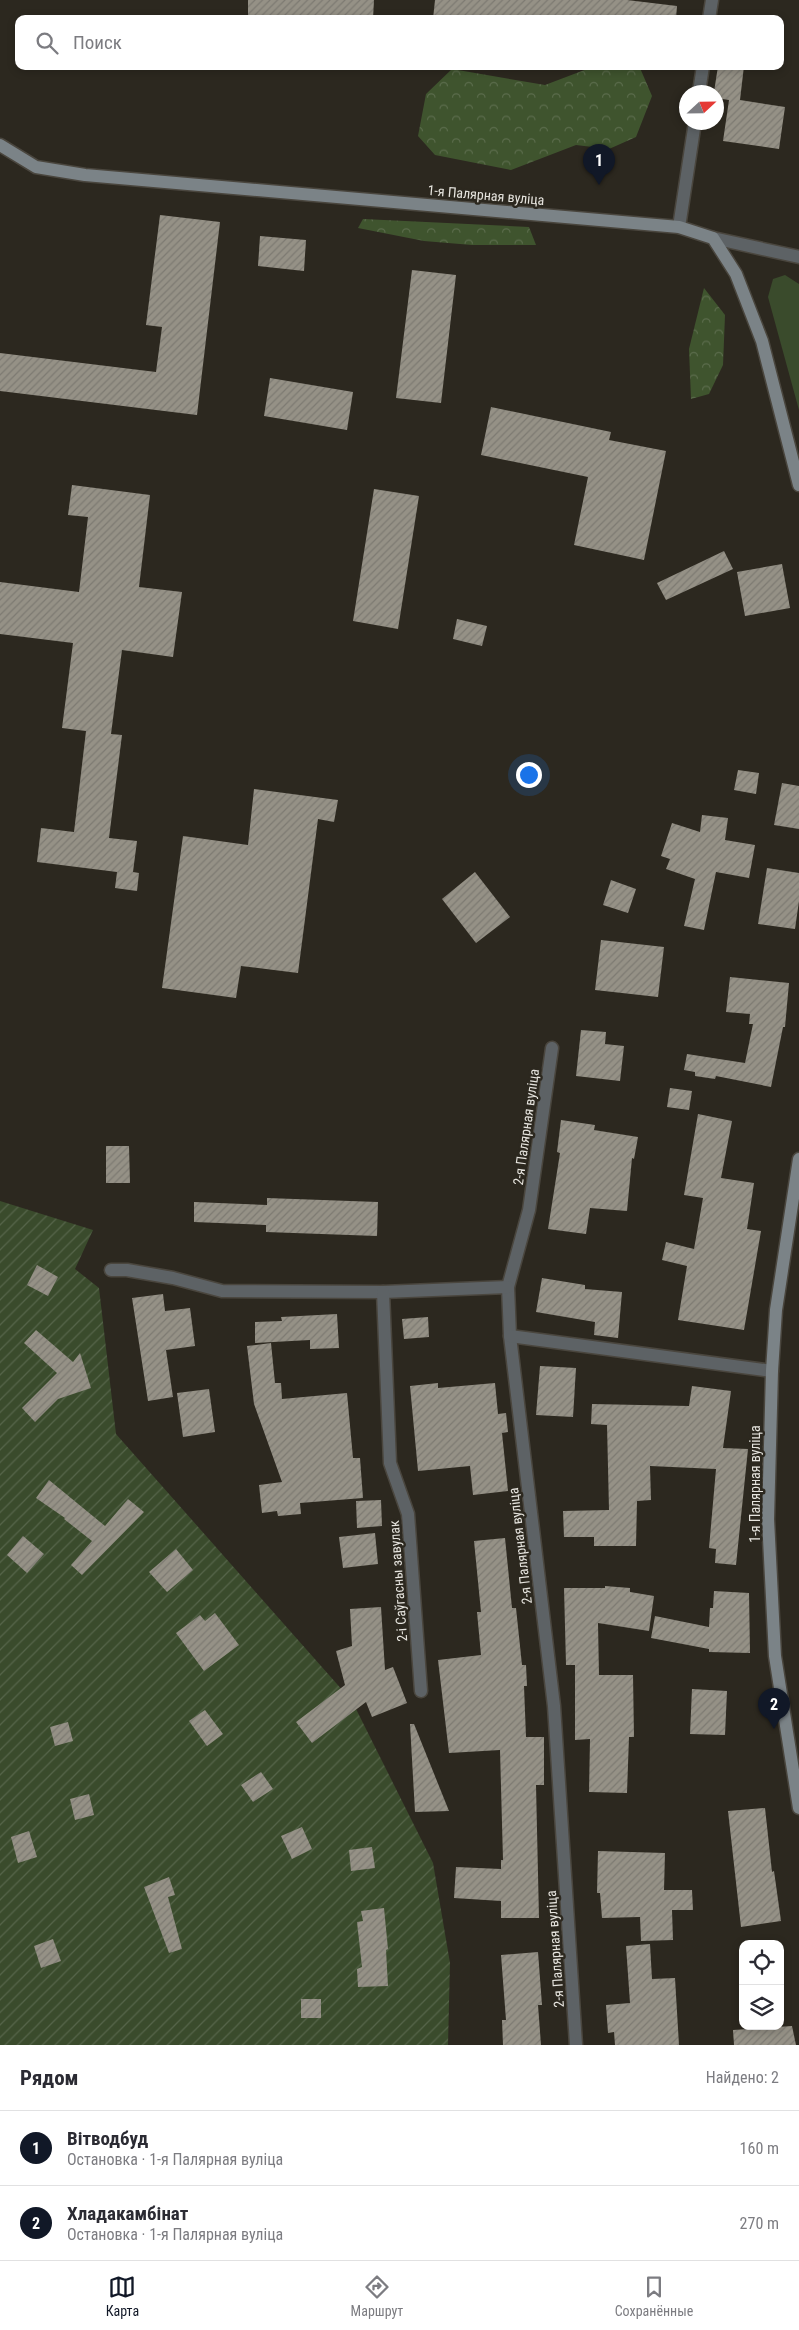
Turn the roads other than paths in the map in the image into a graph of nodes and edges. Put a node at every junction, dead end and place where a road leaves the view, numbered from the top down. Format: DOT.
graph roads {
  1 [pos="712,0"];
  2 [pos="710,15"];
  3 [pos="702,70"];
  4 [pos="700,85"];
  5 [pos="694,130"];
  6 [pos="0,145"];
  7 [pos="679,227"];
  8 [pos="713,238"];
  9 [pos="799,257"];
  10 [pos="799,485"];
  11 [pos="552,1048"];
  12 [pos="799,1159"];
  13 [pos="111,1270"];
  14 [pos="508,1287"];
  15 [pos="383,1292"];
  16 [pos="510,1336"];
  17 [pos="772,1371"];
  18 [pos="421,1691"];
  19 [pos="799,1808"];
  20 [pos="576,2045"];
  1 -- 2 [label="street"];
  3 -- 4 [label="street"];
  5 -- 7 [label="street"];
  6 -- 7 [label="street, 1-я Палярная вуліца"];
  7 -- 8 [label="street, 1-я Палярная вуліца"];
  8 -- 9 [label="street"];
  8 -- 10 [label="street"];
  11 -- 14 [label="street, 2-я Палярная вуліца"];
  12 -- 17 [label="street, 1-я Палярная вуліца"];
  13 -- 15 [label="street"];
  14 -- 15 [label="street"];
  14 -- 16 [label="street, 2-я Палярная вуліца"];
  15 -- 18 [label="street, 2-і Саўгасны завулак"];
  16 -- 17 [label="street"];
  16 -- 20 [label="street, 2-я Палярная вуліца"];
  17 -- 19 [label="street, 1-я Палярная вуліца"];
}
